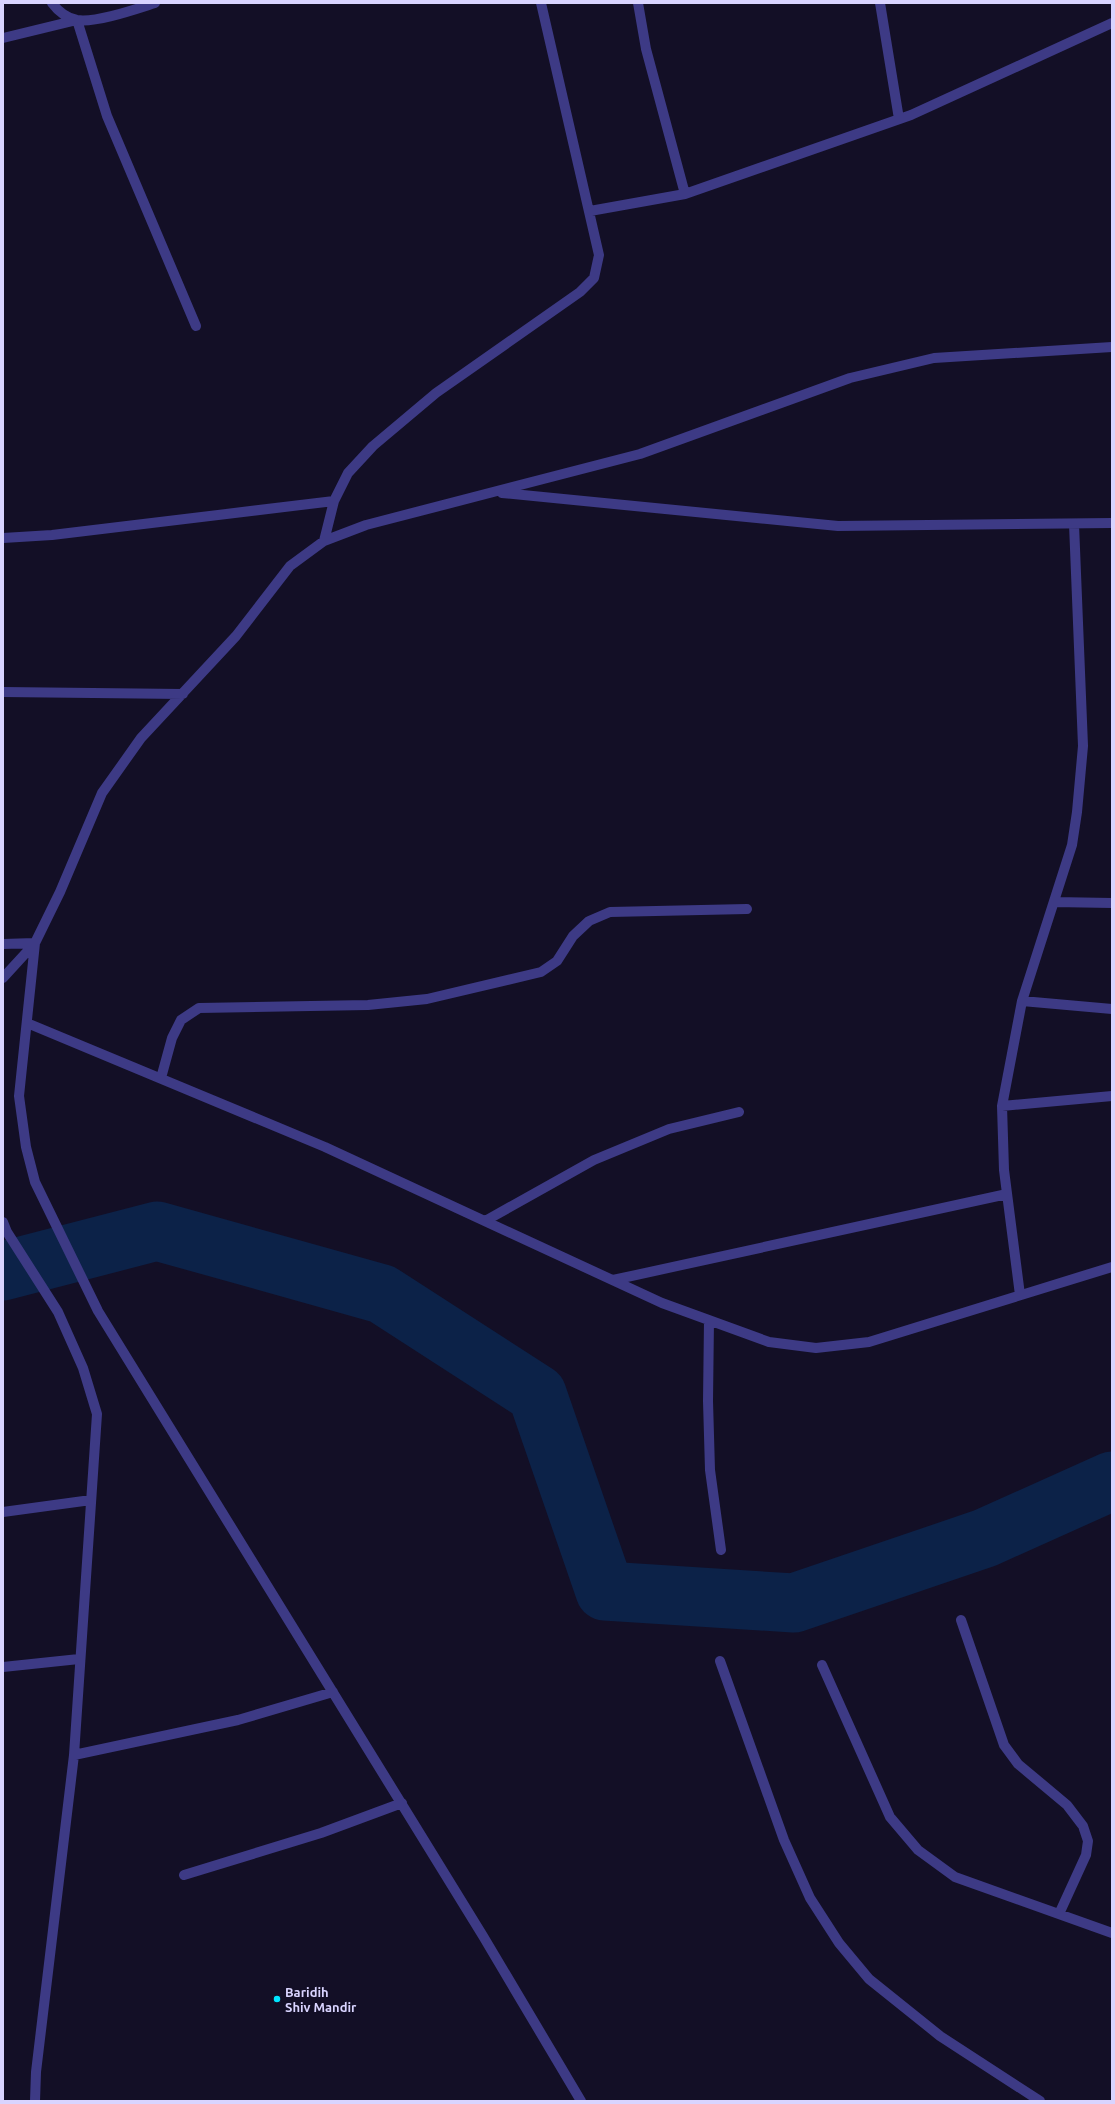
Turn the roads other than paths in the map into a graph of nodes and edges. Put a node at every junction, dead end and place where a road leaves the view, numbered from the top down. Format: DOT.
graph roads {
  1 [pos="52,3"];
  2 [pos="155,3"];
  3 [pos="541,3"];
  4 [pos="638,3"];
  5 [pos="880,3"];
  6 [pos="77,20"];
  7 [pos="1112,23"];
  8 [pos="3,38"];
  9 [pos="899,119"];
  10 [pos="685,194"];
  11 [pos="590,211"];
  12 [pos="196,326"];
  13 [pos="1112,347"];
  14 [pos="495,492"];
  15 [pos="334,501"];
  16 [pos="1112,523"];
  17 [pos="1074,524"];
  18 [pos="3,538"];
  19 [pos="324,542"];
  20 [pos="3,692"];
  21 [pos="183,694"];
  22 [pos="1054,902"];
  23 [pos="1112,903"];
  24 [pos="747,909"];
  25 [pos="35,943"];
  26 [pos="3,944"];
  27 [pos="3,978"];
  28 [pos="1022,1001"];
  29 [pos="1112,1009"];
  30 [pos="27,1023"];
  31 [pos="161,1078"];
  32 [pos="1112,1096"];
  33 [pos="1002,1106"];
  34 [pos="739,1112"];
  35 [pos="1007,1194"];
  36 [pos="485,1221"];
  37 [pos="3,1222"];
  38 [pos="1112,1267"];
  39 [pos="613,1280"];
  40 [pos="1020,1295"];
  41 [pos="709,1320"];
  42 [pos="91,1500"];
  43 [pos="3,1512"];
  44 [pos="721,1550"];
  45 [pos="961,1620"];
  46 [pos="79,1658"];
  47 [pos="720,1661"];
  48 [pos="822,1665"];
  49 [pos="3,1667"];
  50 [pos="333,1692"];
  51 [pos="74,1755"];
  52 [pos="402,1803"];
  53 [pos="184,1875"];
  54 [pos="1059,1914"];
  55 [pos="1112,1933"];
  56 [pos="35,2101"];
  57 [pos="581,2101"];
  58 [pos="1040,2101"];
  1 -- 6 [label="street"];
  2 -- 6 [label="street"];
  3 -- 11 [label="street"];
  4 -- 10 [label="street"];
  5 -- 9 [label="street"];
  6 -- 8 [label="street"];
  6 -- 12 [label="street"];
  7 -- 9 [label="street"];
  9 -- 10 [label="street"];
  10 -- 11 [label="street"];
  11 -- 15 [label="street"];
  13 -- 14 [label="street"];
  14 -- 17 [label="street"];
  14 -- 19 [label="street"];
  15 -- 18 [label="street"];
  15 -- 19 [label="street"];
  16 -- 17 [label="street"];
  17 -- 22 [label="street"];
  19 -- 21 [label="street"];
  20 -- 21 [label="street"];
  21 -- 25 [label="street"];
  22 -- 23 [label="street"];
  22 -- 28 [label="street"];
  24 -- 31 [label="street"];
  25 -- 26 [label="street"];
  25 -- 27 [label="street"];
  25 -- 30 [label="street"];
  28 -- 29 [label="street"];
  28 -- 33 [label="street"];
  30 -- 31 [label="street"];
  30 -- 50 [label="street"];
  31 -- 36 [label="street"];
  32 -- 33 [label="street"];
  33 -- 35 [label="street"];
  34 -- 36 [label="street"];
  35 -- 39 [label="street"];
  35 -- 40 [label="street"];
  36 -- 39 [label="street"];
  37 -- 42 [label="street"];
  38 -- 40 [label="street"];
  39 -- 41 [label="street"];
  40 -- 41 [label="street"];
  41 -- 44 [label="street"];
  42 -- 43 [label="street"];
  42 -- 46 [label="street"];
  45 -- 54 [label="street"];
  46 -- 49 [label="street"];
  46 -- 51 [label="street"];
  47 -- 58 [label="street"];
  48 -- 54 [label="street"];
  50 -- 51 [label="street"];
  50 -- 52 [label="street"];
  51 -- 56 [label="street"];
  52 -- 53 [label="street"];
  52 -- 57 [label="street"];
  54 -- 55 [label="street"];
}
